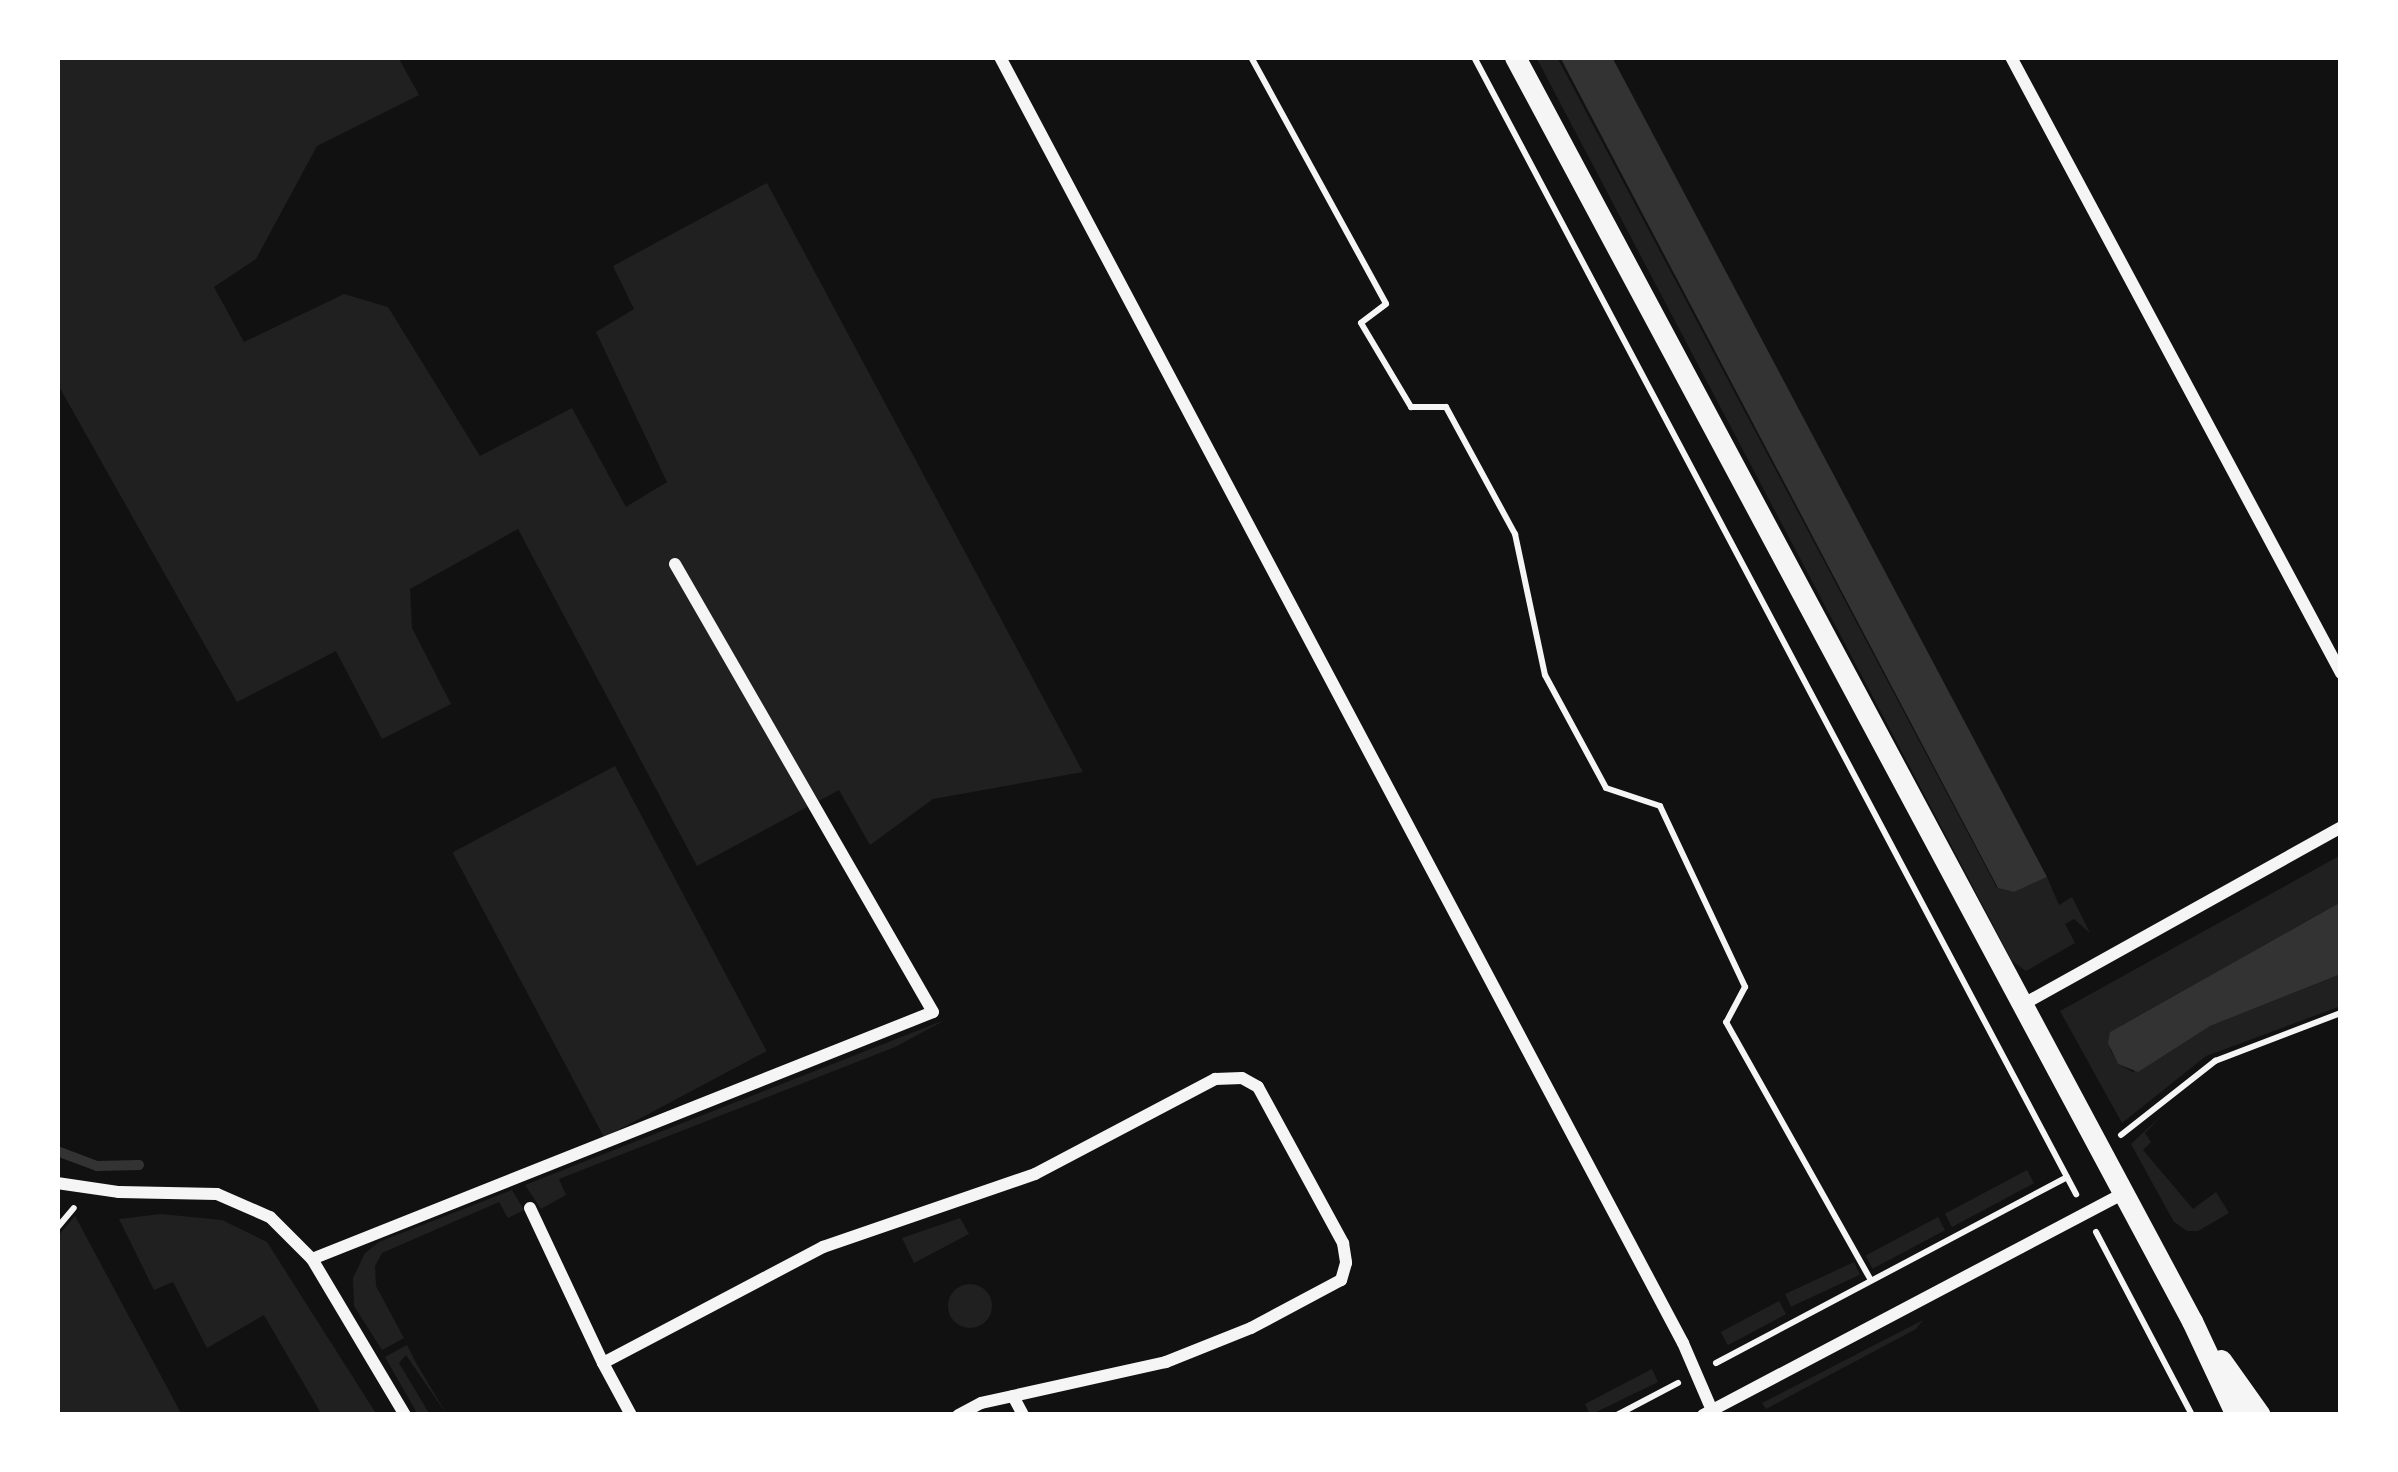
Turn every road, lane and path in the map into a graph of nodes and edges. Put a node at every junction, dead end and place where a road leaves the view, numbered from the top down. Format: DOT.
graph roads {
  1 [pos="1000,57"];
  2 [pos="1251,57"];
  3 [pos="1474,57"];
  4 [pos="1514,57"];
  5 [pos="2011,57"];
  6 [pos="675,564"];
  7 [pos="2341,673"];
  8 [pos="2341,827"];
  9 [pos="2020,1006"];
  10 [pos="2341,1013"];
  11 [pos="2096,1148"];
  12 [pos="2061,1166"];
  13 [pos="2067,1177"];
  14 [pos="57,1183"];
  15 [pos="2121,1195"];
  16 [pos="530,1208"];
  17 [pos="2086,1213"];
  18 [pos="312,1259"];
  19 [pos="1871,1280"];
  20 [pos="2192,1321"];
  21 [pos="603,1363"];
  22 [pos="1696,1373"];
  23 [pos="1013,1396"];
  24 [pos="1710,1414"];
  25 [pos="405,1415"];
  26 [pos="631,1415"];
  27 [pos="958,1415"];
  28 [pos="1023,1415"];
  29 [pos="1617,1415"];
  30 [pos="2192,1415"];
  31 [pos="2236,1415"];
  32 [pos="2260,1415"];
  1 -- 22 [label="street"];
  2 -- 19 [label="path"];
  3 -- 12 [label="path"];
  4 -- 9 [label="street"];
  5 -- 7 [label="street"];
  6 -- 18 [label="street"];
  8 -- 9 [label="street"];
  9 -- 11 [label="street"];
  10 -- 11 [label="path"];
  11 -- 12 [label="path"];
  11 -- 15 [label="street"];
  12 -- 13 [label="path"];
  13 -- 17 [label="path"];
  13 -- 19 [label="path"];
  14 -- 18 [label="street"];
  15 -- 17 [label="street"];
  15 -- 20 [label="street"];
  16 -- 21 [label="street"];
  17 -- 24 [label="street"];
  17 -- 30 [label="path"];
  18 -- 25 [label="street"];
  19 -- 22 [label="path"];
  20 -- 31 [label="street"];
  20 -- 32 [label="street"];
  21 -- 23 [label="street"];
  21 -- 26 [label="street"];
  22 -- 24 [label="street"];
  22 -- 29 [label="path"];
  23 -- 27 [label="street"];
  23 -- 28 [label="street"];
}
